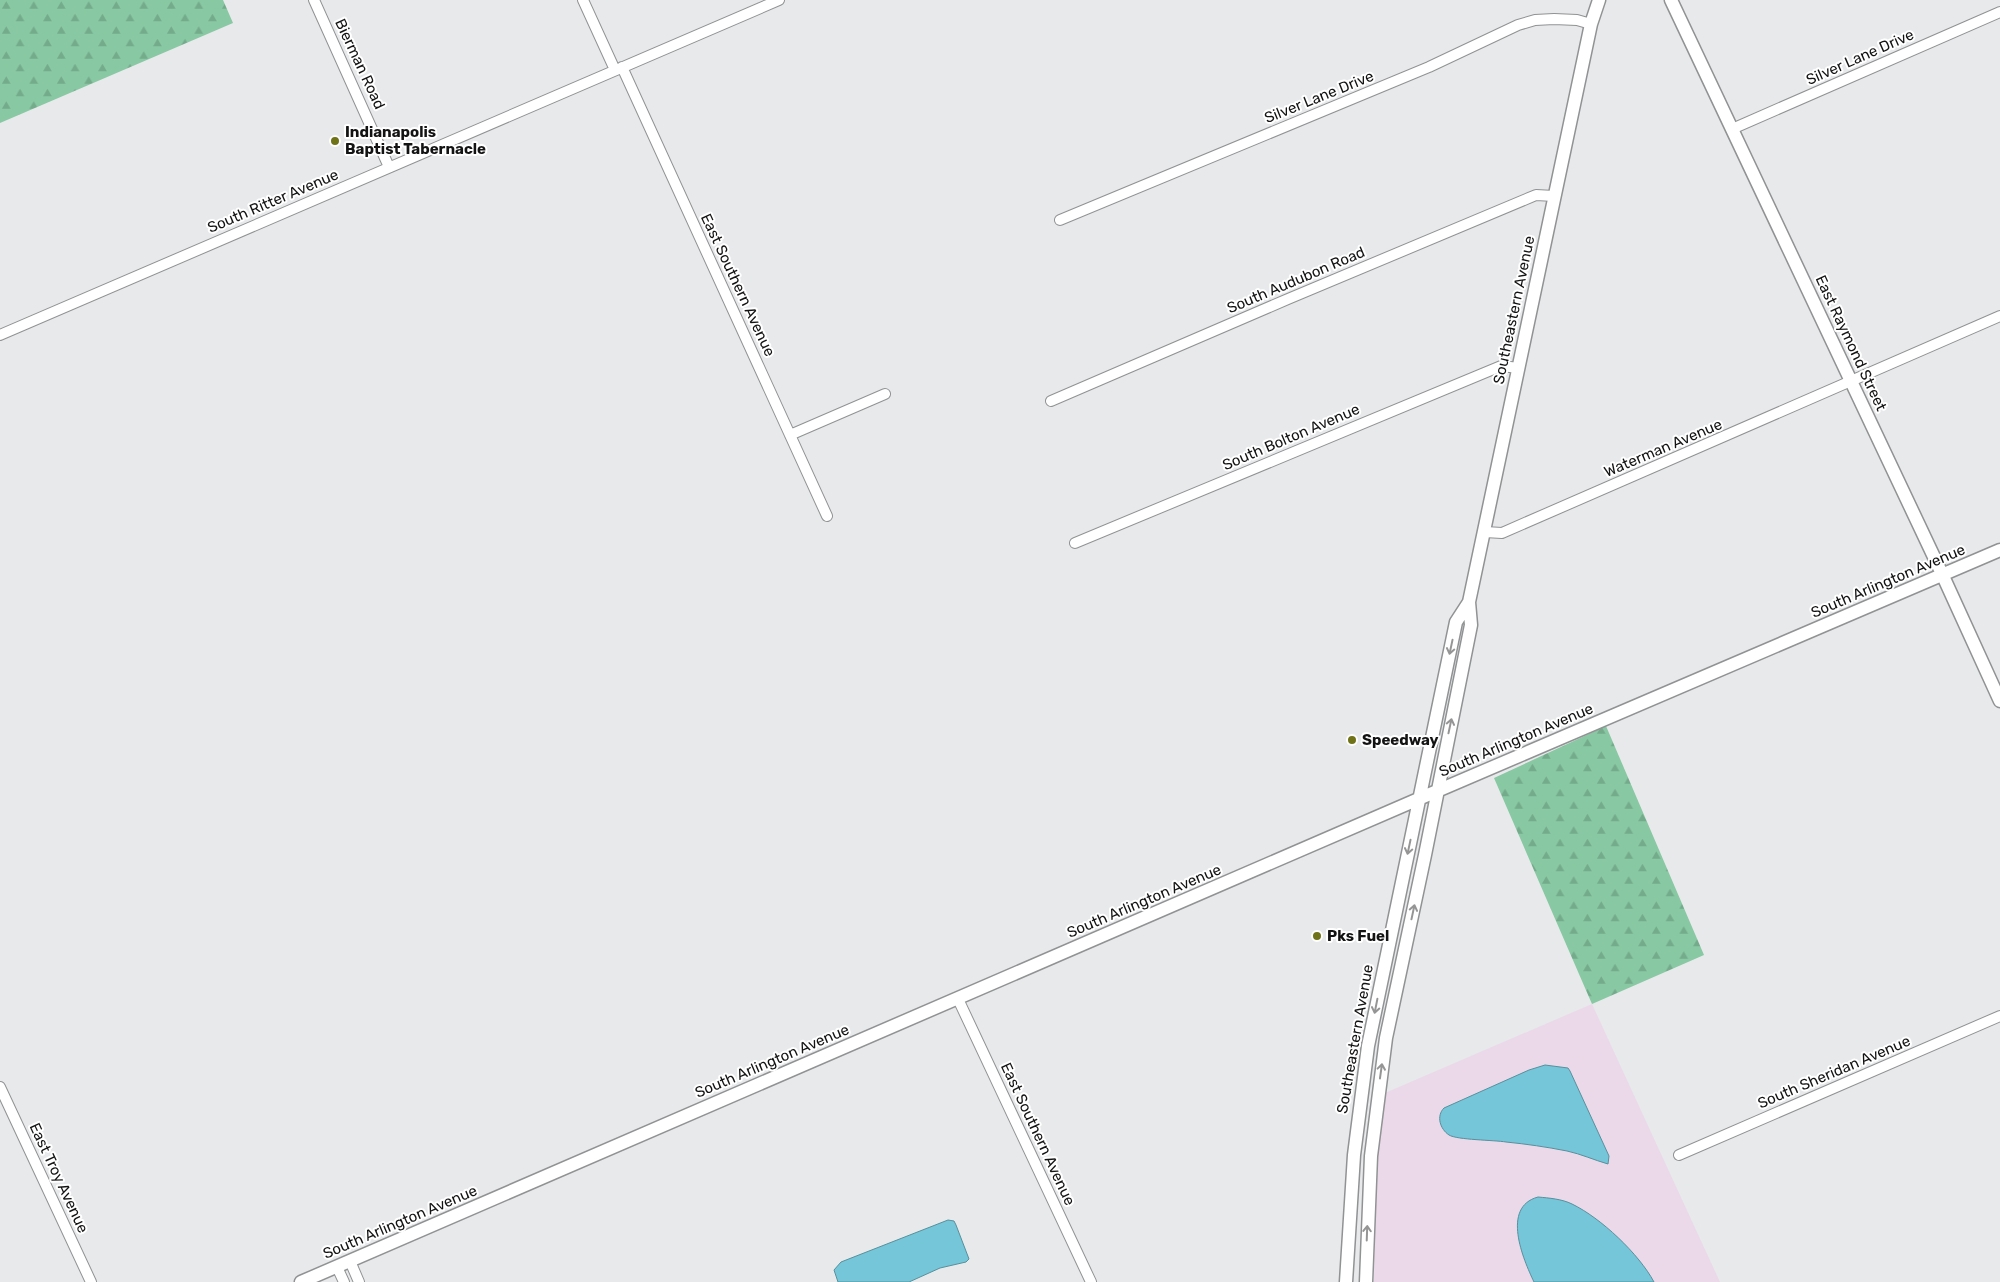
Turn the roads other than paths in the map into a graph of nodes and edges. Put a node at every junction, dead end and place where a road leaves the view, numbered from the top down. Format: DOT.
graph roads {
  1 [pos="314,0"];
  2 [pos="583,0"];
  3 [pos="778,0"];
  4 [pos="1593,0"];
  5 [pos="1599,0"];
  6 [pos="1671,0"];
  7 [pos="2000,12"];
  8 [pos="1591,24"];
  9 [pos="618,68"];
  10 [pos="1732,129"];
  11 [pos="390,167"];
  12 [pos="1554,196"];
  13 [pos="1060,220"];
  14 [pos="2000,316"];
  15 [pos="0,335"];
  16 [pos="1519,368"];
  17 [pos="1851,382"];
  18 [pos="886,394"];
  19 [pos="1051,401"];
  20 [pos="790,435"];
  21 [pos="827,516"];
  22 [pos="1485,532"];
  23 [pos="1076,543"];
  24 [pos="2000,550"];
  25 [pos="1943,576"];
  26 [pos="1469,602"];
  27 [pos="2000,701"];
  28 [pos="1437,791"];
  29 [pos="1420,800"];
  30 [pos="958,999"];
  31 [pos="2000,1016"];
  32 [pos="0,1087"];
  33 [pos="1679,1155"];
  34 [pos="350,1261"];
  35 [pos="337,1266"];
  36 [pos="91,1282"];
  37 [pos="301,1282"];
  38 [pos="344,1282"];
  39 [pos="359,1282"];
  40 [pos="1091,1282"];
  41 [pos="1346,1282"];
  42 [pos="1366,1282"];
  1 -- 11 [label="street, Bierman Road"];
  2 -- 9 [label="street, East Southern Avenue"];
  3 -- 9 [label="street, South Ritter Avenue"];
  4 -- 8 [label="main road, Southeastern Avenue"];
  5 -- 8 [label="main road, Southeastern Avenue"];
  6 -- 10 [label="main road, East Raymond Street"];
  7 -- 10 [label="street, Silver Lane Drive"];
  8 -- 12 [label="main road, Southeastern Avenue"];
  8 -- 13 [label="street, Silver Lane Drive"];
  9 -- 11 [label="street, South Ritter Avenue"];
  9 -- 20 [label="street, East Southern Avenue"];
  10 -- 17 [label="main road, East Raymond Street"];
  11 -- 15 [label="street, South Ritter Avenue"];
  12 -- 16 [label="main road, Southeastern Avenue"];
  12 -- 19 [label="street, South Audubon Road"];
  14 -- 17 [label="street"];
  16 -- 22 [label="main road, Southeastern Avenue"];
  16 -- 23 [label="street, South Bolton Avenue"];
  17 -- 22 [label="street, Waterman Avenue"];
  17 -- 25 [label="main road, East Raymond Street"];
  18 -- 20 [label="street"];
  20 -- 21 [label="street, East Southern Avenue"];
  22 -- 26 [label="main road, Southeastern Avenue"];
  24 -- 25 [label="main road, South Arlington Avenue"];
  25 -- 27 [label="main road, East Raymond Street"];
  25 -- 28 [label="main road, South Arlington Avenue"];
  28 -- 26 [label="main road, Southeastern Avenue, one-way"];
  26 -- 29 [label="main road, Southeastern Avenue, one-way"];
  28 -- 29 [label="main road, South Arlington Avenue"];
  42 -- 28 [label="main road, Southeastern Avenue, one-way"];
  29 -- 30 [label="main road, South Arlington Avenue"];
  29 -- 41 [label="main road, Southeastern Avenue, one-way"];
  30 -- 34 [label="main road, South Arlington Avenue"];
  30 -- 40 [label="street, East Southern Avenue"];
  31 -- 33 [label="street, South Sheridan Avenue"];
  32 -- 36 [label="street, East Troy Avenue"];
  34 -- 35 [label="main road, South Arlington Avenue"];
  34 -- 39 [label="street"];
  35 -- 37 [label="main road, South Arlington Avenue"];
  35 -- 38 [label="street"];
}
